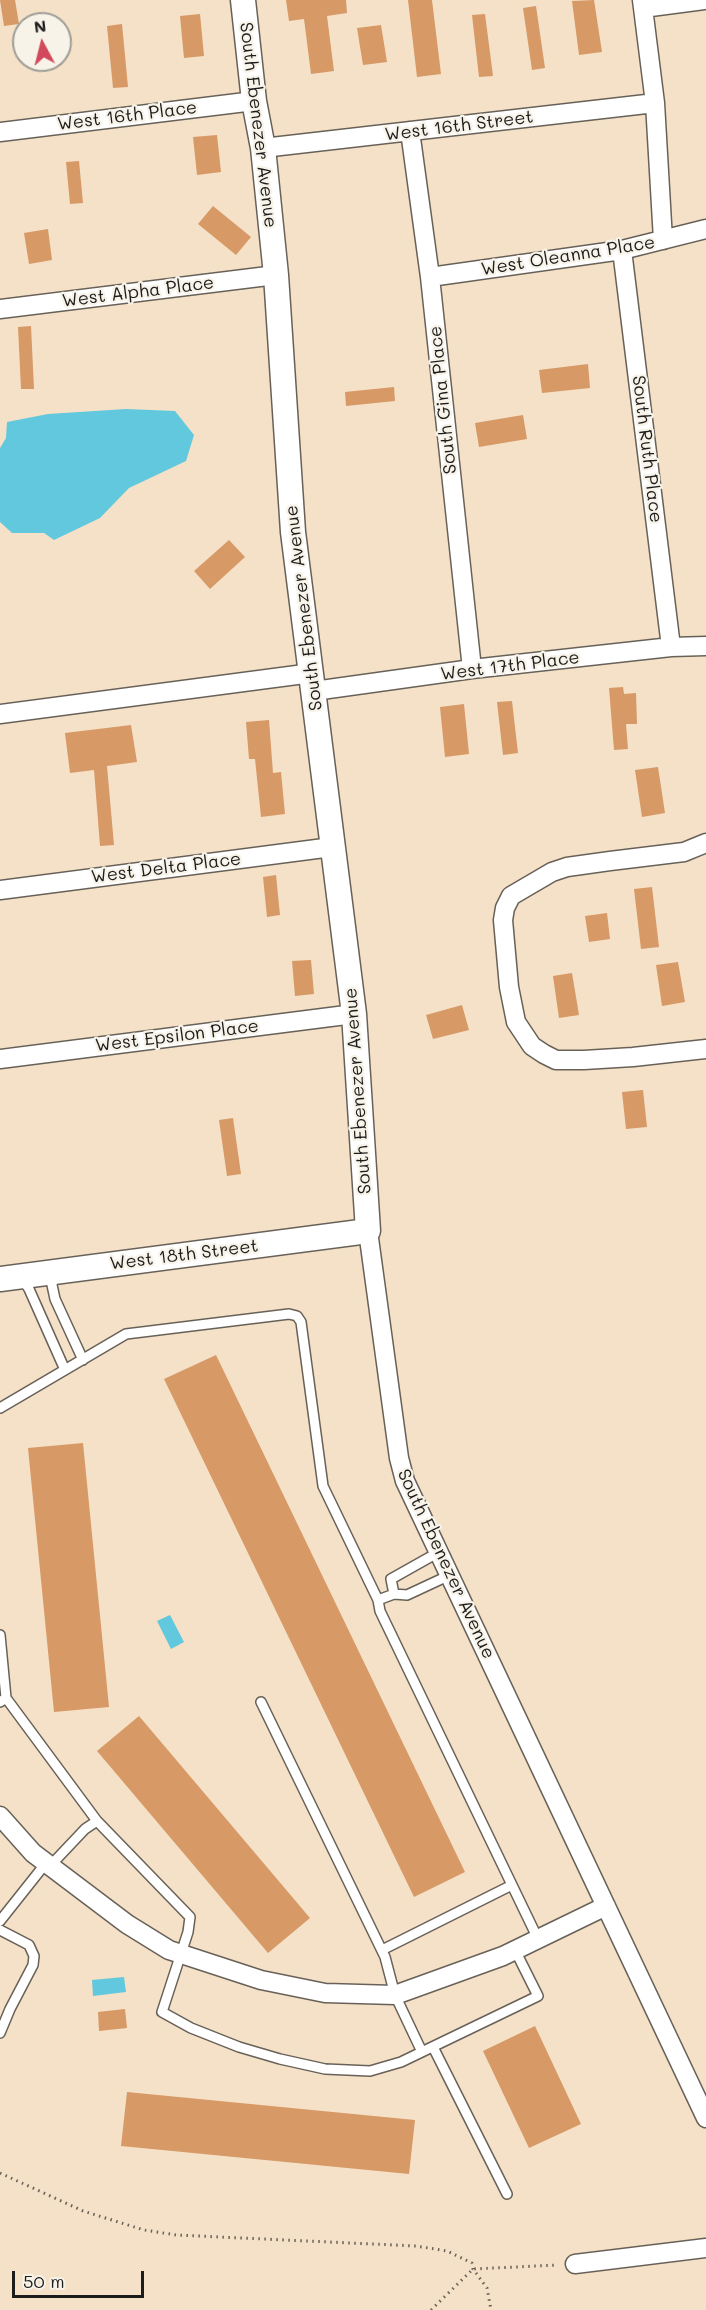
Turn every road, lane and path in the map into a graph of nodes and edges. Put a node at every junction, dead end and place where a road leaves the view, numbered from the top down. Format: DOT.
graph roads {
  1 [pos="243,0"];
  2 [pos="704,0"];
  3 [pos="642,4"];
  4 [pos="254,101"];
  5 [pos="655,103"];
  6 [pos="410,131"];
  7 [pos="0,132"];
  8 [pos="263,148"];
  9 [pos="706,229"];
  10 [pos="663,240"];
  11 [pos="622,250"];
  12 [pos="276,275"];
  13 [pos="430,277"];
  14 [pos="0,309"];
  15 [pos="706,646"];
  16 [pos="671,647"];
  17 [pos="472,669"];
  18 [pos="313,682"];
  19 [pos="0,714"];
  20 [pos="706,843"];
  21 [pos="332,847"];
  22 [pos="0,890"];
  23 [pos="354,1014"];
  24 [pos="706,1049"];
  25 [pos="0,1059"];
  26 [pos="368,1231"];
  27 [pos="55,1271"];
  28 [pos="10,1278"];
  29 [pos="83,1360"];
  30 [pos="65,1370"];
  31 [pos="0,1408"];
  32 [pos="439,1551"];
  33 [pos="450,1575"];
  34 [pos="394,1594"];
  35 [pos="378,1600"];
  36 [pos="0,1635"];
  37 [pos="3,1700"];
  38 [pos="261,1702"];
  39 [pos="0,1816"];
  40 [pos="97,1821"];
  41 [pos="48,1865"];
  42 [pos="512,1885"];
  43 [pos="606,1906"];
  44 [pos="0,1921"];
  45 [pos="0,1930"];
  46 [pos="538,1939"];
  47 [pos="382,1950"];
  48 [pos="515,1950"];
  49 [pos="181,1954"];
  50 [pos="395,1995"];
  51 [pos="0,2033"];
  52 [pos="433,2047"];
  53 [pos="422,2052"];
  54 [pos="706,2118"];
  55 [pos="0,2173"];
  56 [pos="507,2194"];
  57 [pos="706,2248"];
  58 [pos="575,2264"];
  59 [pos="473,2269"];
  60 [pos="431,2310"];
  61 [pos="491,2310"];
  1 -- 4 [label="street, South Ebenezer Avenue"];
  2 -- 3 [label="street"];
  3 -- 5 [label="street"];
  4 -- 7 [label="street, West 16th Place"];
  4 -- 8 [label="street, South Ebenezer Avenue"];
  5 -- 6 [label="street, West 16th Street"];
  5 -- 10 [label="street"];
  6 -- 8 [label="street, West 16th Street"];
  6 -- 13 [label="street, South Gina Place"];
  8 -- 12 [label="street, South Ebenezer Avenue"];
  9 -- 10 [label="street, West Oleanna Place"];
  10 -- 11 [label="street, West Oleanna Place"];
  11 -- 13 [label="street, West Oleanna Place"];
  11 -- 16 [label="street, South Ruth Place"];
  12 -- 14 [label="street, West Alpha Place"];
  12 -- 18 [label="street, South Ebenezer Avenue"];
  13 -- 17 [label="street, South Gina Place"];
  15 -- 16 [label="street, West 17th Place"];
  16 -- 17 [label="street, West 17th Place"];
  17 -- 18 [label="street, West 17th Place"];
  18 -- 19 [label="street, West 17th Place"];
  18 -- 21 [label="street, South Ebenezer Avenue"];
  20 -- 24 [label="street"];
  21 -- 22 [label="street, West Delta Place"];
  21 -- 23 [label="street, South Ebenezer Avenue"];
  23 -- 25 [label="street, West Epsilon Place"];
  23 -- 26 [label="street, South Ebenezer Avenue"];
  26 -- 27 [label="street, West 18th Street"];
  26 -- 32 [label="street, South Ebenezer Avenue"];
  27 -- 28 [label="street, West 18th Street"];
  27 -- 29 [label="lane"];
  28 -- 30 [label="lane"];
  29 -- 30 [label="lane"];
  29 -- 35 [label="lane"];
  30 -- 31 [label="lane"];
  32 -- 33 [label="street, South Ebenezer Avenue"];
  32 -- 34 [label="lane"];
  33 -- 34 [label="lane"];
  33 -- 43 [label="street, South Ebenezer Avenue"];
  34 -- 35 [label="lane"];
  35 -- 42 [label="lane"];
  36 -- 37 [label="lane"];
  37 -- 40 [label="lane"];
  38 -- 47 [label="lane"];
  39 -- 41 [label="street"];
  40 -- 41 [label="lane"];
  40 -- 49 [label="lane"];
  41 -- 44 [label="lane"];
  41 -- 49 [label="street"];
  42 -- 46 [label="lane"];
  42 -- 47 [label="lane"];
  43 -- 46 [label="street"];
  43 -- 54 [label="street, South Ebenezer Avenue"];
  45 -- 51 [label="lane"];
  46 -- 48 [label="street"];
  47 -- 50 [label="lane"];
  48 -- 50 [label="street"];
  48 -- 52 [label="lane"];
  49 -- 50 [label="street"];
  49 -- 53 [label="lane"];
  50 -- 53 [label="lane"];
  52 -- 53 [label="lane"];
  52 -- 56 [label="lane"];
  55 -- 59 [label="path"];
  57 -- 58 [label="street"];
  58 -- 59 [label="path"];
  59 -- 60 [label="path"];
  59 -- 61 [label="path"];
}
